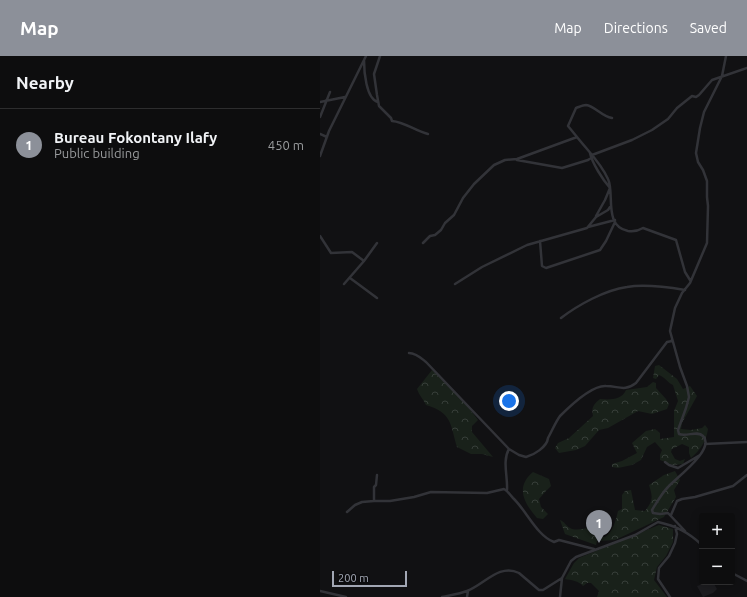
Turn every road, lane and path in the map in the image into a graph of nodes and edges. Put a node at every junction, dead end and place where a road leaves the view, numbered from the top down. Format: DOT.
graph roads {
  1 [pos="366,56"];
  2 [pos="380,56"];
  3 [pos="726,56"];
  4 [pos="364,60"];
  5 [pos="747,68"];
  6 [pos="722,76"];
  7 [pos="330,92"];
  8 [pos="345,97"];
  9 [pos="326,101"];
  10 [pos="320,102"];
  11 [pos="378,102"];
  12 [pos="320,117"];
  13 [pos="612,118"];
  14 [pos="320,134"];
  15 [pos="428,134"];
  16 [pos="327,137"];
  17 [pos="577,137"];
  18 [pos="320,156"];
  19 [pos="592,156"];
  20 [pos="517,160"];
  21 [pos="610,188"];
  22 [pos="610,206"];
  23 [pos="596,217"];
  24 [pos="615,220"];
  25 [pos="587,228"];
  26 [pos="320,236"];
  27 [pos="540,241"];
  28 [pos="377,243"];
  29 [pos="423,243"];
  30 [pos="364,261"];
  31 [pos="350,278"];
  32 [pos="690,281"];
  33 [pos="344,284"];
  34 [pos="454,284"];
  35 [pos="685,290"];
  36 [pos="377,298"];
  37 [pos="560,318"];
  38 [pos="671,337"];
  39 [pos="409,353"];
  40 [pos="747,442"];
  41 [pos="705,444"];
  42 [pos="509,449"];
  43 [pos="702,453"];
  44 [pos="665,462"];
  45 [pos="377,475"];
  46 [pos="747,475"];
  47 [pos="507,490"];
  48 [pos="374,501"];
  49 [pos="347,512"];
  50 [pos="671,515"];
  51 [pos="675,526"];
  52 [pos="685,531"];
  53 [pos="699,543"];
  54 [pos="595,549"];
  55 [pos="735,575"];
  56 [pos="562,578"];
  57 [pos="747,582"];
  58 [pos="320,591"];
  59 [pos="468,591"];
  60 [pos="346,597"];
  61 [pos="442,597"];
  62 [pos="467,597"];
  63 [pos="560,597"];
  64 [pos="670,597"];
  1 -- 4 [label="street"];
  2 -- 11 [label="street"];
  3 -- 6 [label="street"];
  4 -- 8 [label="street"];
  4 -- 11 [label="street"];
  5 -- 6 [label="street"];
  6 -- 19 [label="street"];
  6 -- 32 [label="street"];
  7 -- 9 [label="street"];
  8 -- 9 [label="street"];
  8 -- 16 [label="street"];
  9 -- 10 [label="street"];
  9 -- 12 [label="street"];
  11 -- 15 [label="street"];
  13 -- 17 [label="street"];
  14 -- 16 [label="street"];
  16 -- 18 [label="street"];
  17 -- 19 [label="street"];
  17 -- 20 [label="street"];
  19 -- 20 [label="street"];
  19 -- 21 [label="street"];
  20 -- 29 [label="street"];
  21 -- 22 [label="street"];
  21 -- 23 [label="street"];
  22 -- 23 [label="street"];
  22 -- 24 [label="street"];
  23 -- 25 [label="street"];
  24 -- 25 [label="street"];
  24 -- 27 [label="street"];
  24 -- 32 [label="street"];
  25 -- 27 [label="street"];
  26 -- 30 [label="street"];
  27 -- 34 [label="street"];
  28 -- 30 [label="street"];
  30 -- 31 [label="street"];
  31 -- 33 [label="street"];
  31 -- 36 [label="street"];
  32 -- 35 [label="street"];
  35 -- 37 [label="street"];
  35 -- 38 [label="street"];
  38 -- 41 [label="street"];
  38 -- 42 [label="street"];
  39 -- 42 [label="street"];
  40 -- 41 [label="street"];
  41 -- 43 [label="street"];
  42 -- 47 [label="street"];
  43 -- 44 [label="street"];
  43 -- 50 [label="street"];
  45 -- 48 [label="street"];
  46 -- 50 [label="street"];
  47 -- 48 [label="street"];
  47 -- 54 [label="street"];
  48 -- 49 [label="street"];
  50 -- 52 [label="street"];
  51 -- 52 [label="street"];
  51 -- 54 [label="street"];
  51 -- 64 [label="street"];
  52 -- 53 [label="street"];
  54 -- 56 [label="street"];
  55 -- 57 [label="street"];
  56 -- 59 [label="street"];
  56 -- 63 [label="street"];
  58 -- 60 [label="street"];
  59 -- 61 [label="street"];
  59 -- 62 [label="street"];
}
